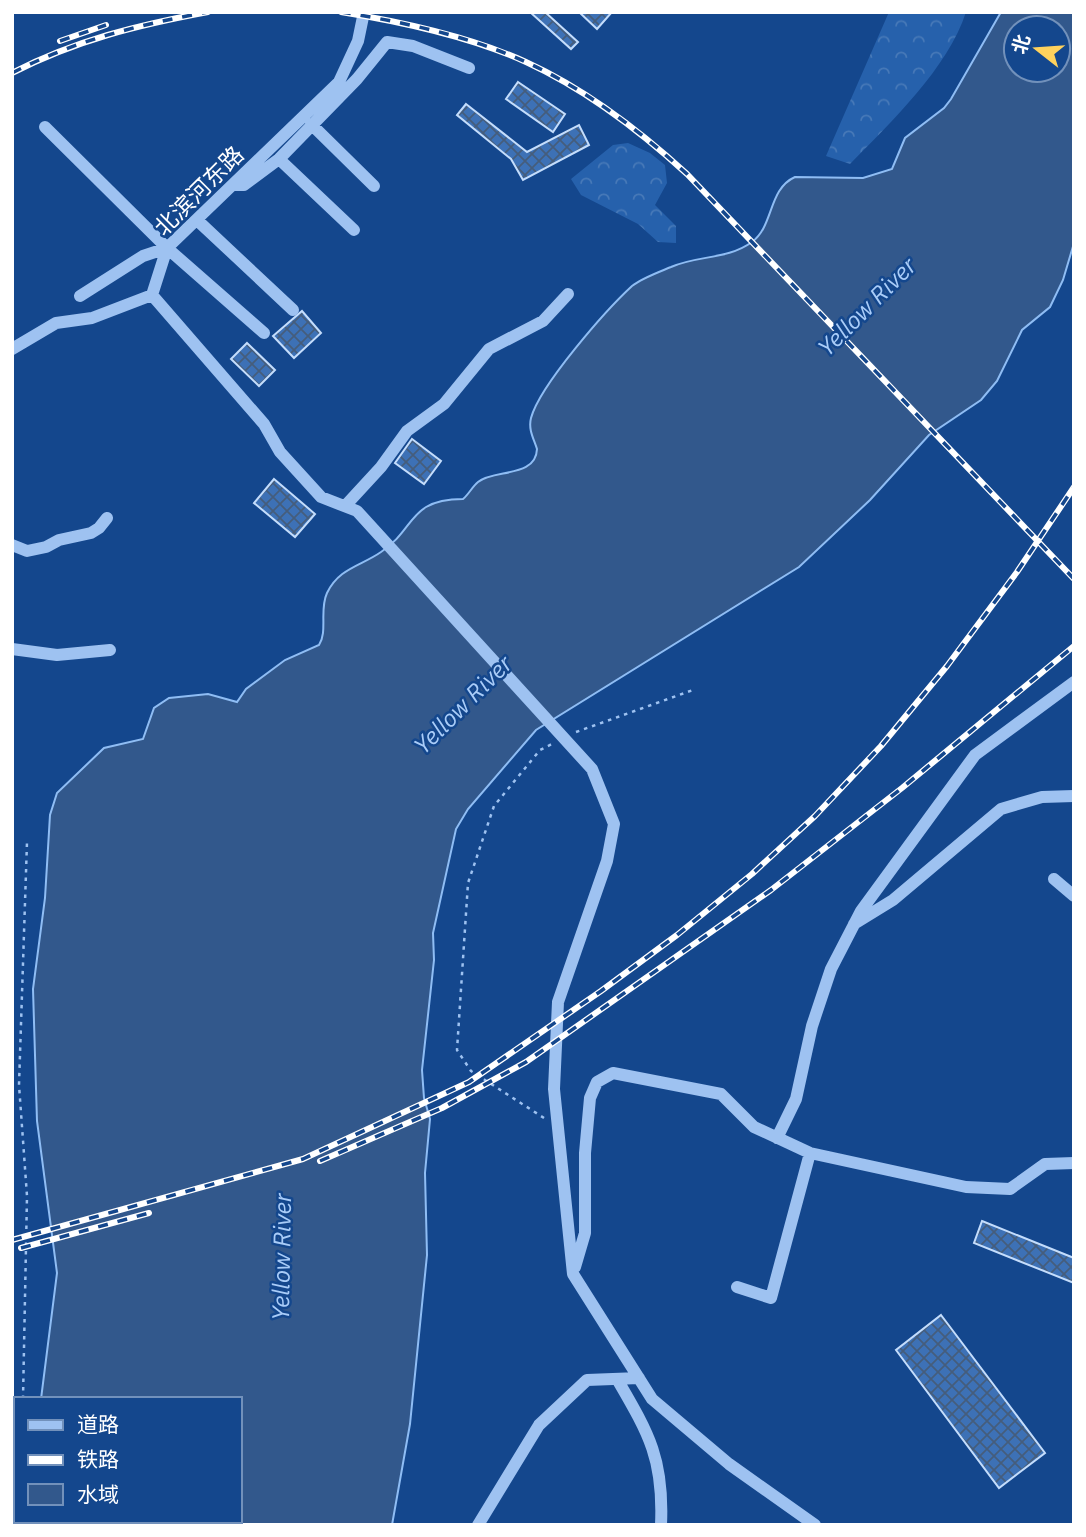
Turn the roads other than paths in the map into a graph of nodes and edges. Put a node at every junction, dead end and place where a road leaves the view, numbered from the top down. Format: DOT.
graph roads {
  1 [pos="364,12"];
  2 [pos="469,68"];
  3 [pos="311,124"];
  4 [pos="45,127"];
  5 [pos="279,159"];
  6 [pos="232,186"];
  7 [pos="374,186"];
  8 [pos="197,220"];
  9 [pos="354,230"];
  10 [pos="167,248"];
  11 [pos="568,294"];
  12 [pos="152,295"];
  13 [pos="80,296"];
  14 [pos="293,310"];
  15 [pos="264,333"];
  16 [pos="12,349"];
  17 [pos="351,508"];
  18 [pos="107,518"];
  19 [pos="12,545"];
  20 [pos="12,649"];
  21 [pos="110,650"];
  22 [pos="1074,682"];
  23 [pos="1074,796"];
  24 [pos="1054,878"];
  25 [pos="1074,896"];
  26 [pos="854,924"];
  27 [pos="777,1138"];
  28 [pos="810,1153"];
  29 [pos="1074,1163"];
  30 [pos="573,1274"];
  31 [pos="737,1287"];
  32 [pos="639,1378"];
  33 [pos="617,1379"];
  34 [pos="478,1525"];
  35 [pos="661,1525"];
  36 [pos="815,1525"];
  1 -- 6 [label="street, 北滨河东路"];
  2 -- 3 [label="street"];
  3 -- 5 [label="street"];
  3 -- 7 [label="street"];
  4 -- 10 [label="street"];
  5 -- 6 [label="street"];
  5 -- 9 [label="street"];
  6 -- 8 [label="street, 北滨河东路"];
  8 -- 10 [label="street, 北滨河东路"];
  8 -- 14 [label="street"];
  10 -- 12 [label="street, 北滨河东路"];
  10 -- 13 [label="street"];
  10 -- 15 [label="street"];
  11 -- 17 [label="street"];
  12 -- 16 [label="street"];
  12 -- 17 [label="street"];
  17 -- 30 [label="street"];
  18 -- 19 [label="street"];
  20 -- 21 [label="street"];
  22 -- 26 [label="street"];
  23 -- 26 [label="street"];
  24 -- 25 [label="street"];
  26 -- 27 [label="street"];
  27 -- 28 [label="street"];
  27 -- 30 [label="street"];
  28 -- 29 [label="street"];
  28 -- 31 [label="street"];
  30 -- 32 [label="street"];
  32 -- 33 [label="street"];
  32 -- 36 [label="street"];
  33 -- 34 [label="street"];
  33 -- 35 [label="street"];
}
